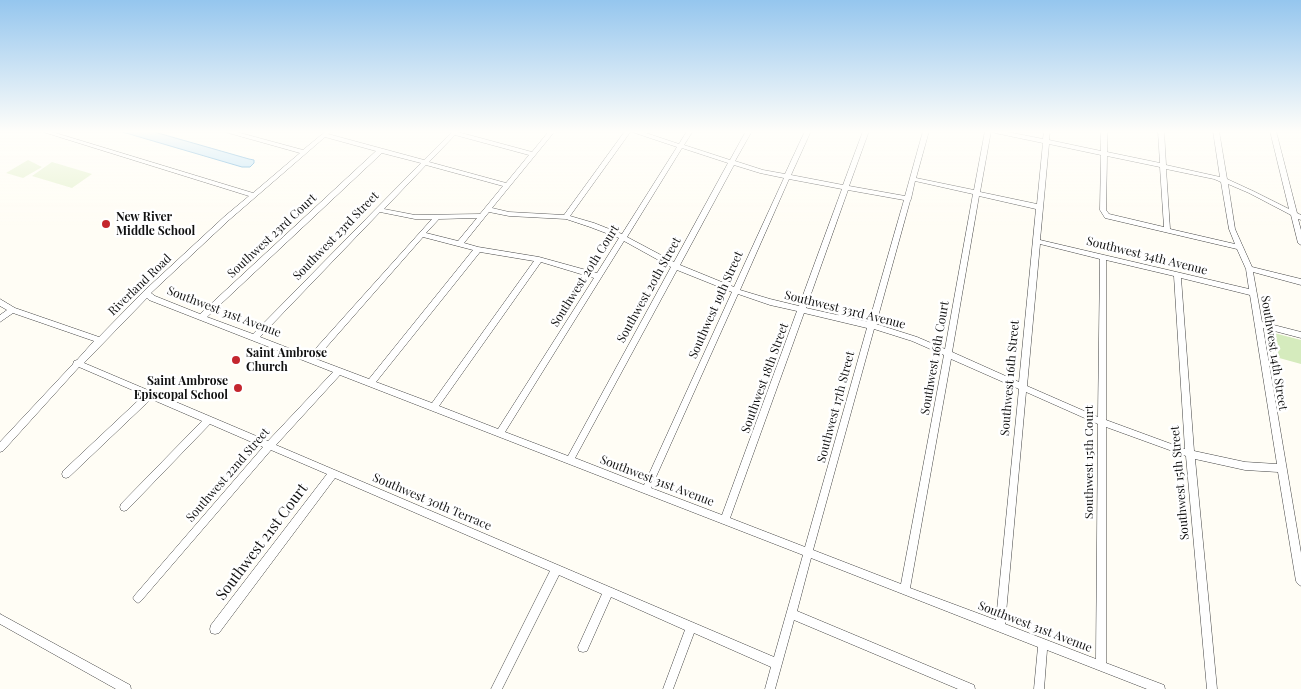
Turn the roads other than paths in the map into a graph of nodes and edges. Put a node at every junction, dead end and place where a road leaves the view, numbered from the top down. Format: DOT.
graph roads {
  1 [pos="149,163"];
  2 [pos="291,163"];
  3 [pos="367,163"];
  4 [pos="425,163"];
  5 [pos="526,163"];
  6 [pos="605,163"];
  7 [pos="669,163"];
  8 [pos="732,163"];
  9 [pos="794,163"];
  10 [pos="855,163"];
  11 [pos="918,163"];
  12 [pos="982,163"];
  13 [pos="1043,163"];
  14 [pos="1104,163"];
  15 [pos="1150,163"];
  16 [pos="1221,163"];
  17 [pos="1281,163"];
  18 [pos="1163,166"];
  19 [pos="787,178"];
  20 [pos="914,179"];
  21 [pos="1224,180"];
  22 [pos="508,185"];
  23 [pos="846,188"];
  24 [pos="977,192"];
  25 [pos="254,195"];
  26 [pos="908,200"];
  27 [pos="1039,207"];
  28 [pos="487,209"];
  29 [pos="379,210"];
  30 [pos="1293,215"];
  31 [pos="482,216"];
  32 [pos="566,217"];
  33 [pos="436,218"];
  34 [pos="1301,218"];
  35 [pos="1167,231"];
  36 [pos="422,234"];
  37 [pos="622,237"];
  38 [pos="1036,241"];
  39 [pos="1301,243"];
  40 [pos="459,244"];
  41 [pos="1240,248"];
  42 [pos="478,249"];
  43 [pos="1104,257"];
  44 [pos="539,259"];
  45 [pos="675,266"];
  46 [pos="1250,269"];
  47 [pos="1177,275"];
  48 [pos="597,276"];
  49 [pos="1301,282"];
  50 [pos="736,291"];
  51 [pos="146,293"];
  52 [pos="1253,293"];
  53 [pos="0,302"];
  54 [pos="12,310"];
  55 [pos="802,310"];
  56 [pos="202,317"];
  57 [pos="0,319"];
  58 [pos="1258,324"];
  59 [pos="872,326"];
  60 [pos="1301,335"];
  61 [pos="254,338"];
  62 [pos="98,342"];
  63 [pos="947,353"];
  64 [pos="311,359"];
  65 [pos="77,363"];
  66 [pos="339,370"];
  67 [pos="371,383"];
  68 [pos="1021,387"];
  69 [pos="150,395"];
  70 [pos="434,407"];
  71 [pos="208,420"];
  72 [pos="1101,422"];
  73 [pos="500,433"];
  74 [pos="1,445"];
  75 [pos="269,446"];
  76 [pos="1190,454"];
  77 [pos="570,460"];
  78 [pos="1281,468"];
  79 [pos="333,473"];
  80 [pos="66,474"];
  81 [pos="646,490"];
  82 [pos="124,507"];
  83 [pos="725,520"];
  84 [pos="1298,541"];
  85 [pos="809,553"];
  86 [pos="556,570"];
  87 [pos="1301,581"];
  88 [pos="905,590"];
  89 [pos="608,592"];
  90 [pos="138,598"];
  91 [pos="792,614"];
  92 [pos="0,619"];
  93 [pos="1000,627"];
  94 [pos="691,628"];
  95 [pos="215,629"];
  96 [pos="1042,644"];
  97 [pos="583,647"];
  98 [pos="777,664"];
  99 [pos="1101,666"];
  100 [pos="126,689"];
  101 [pos="496,689"];
  102 [pos="668,689"];
  103 [pos="770,689"];
  104 [pos="970,689"];
  105 [pos="1039,689"];
  106 [pos="1160,689"];
  107 [pos="1212,689"];
  1 -- 25 [label="street"];
  2 -- 25 [label="street, Riverland Road"];
  3 -- 56 [label="street, Southwest 23rd Court"];
  4 -- 22 [label="street"];
  4 -- 29 [label="street, Southwest 23rd Street"];
  5 -- 22 [label="street"];
  6 -- 32 [label="street"];
  7 -- 37 [label="street, Southwest 20th Court"];
  8 -- 19 [label="street"];
  8 -- 45 [label="street, Southwest 20th Street"];
  9 -- 19 [label="street, Southwest 19th Street"];
  10 -- 23 [label="street, Southwest 18th Street"];
  11 -- 20 [label="street, Southwest 17th Street"];
  12 -- 24 [label="street, Southwest 16th Court"];
  13 -- 27 [label="street, Southwest 16th Street"];
  14 -- 35 [label="street"];
  15 -- 18 [label="street"];
  16 -- 21 [label="street, Southwest 14th Street"];
  17 -- 30 [label="street"];
  18 -- 21 [label="street"];
  18 -- 35 [label="street"];
  19 -- 23 [label="street"];
  19 -- 50 [label="street, Southwest 19th Street"];
  20 -- 24 [label="street"];
  20 -- 26 [label="street, Southwest 17th Street"];
  21 -- 30 [label="street"];
  21 -- 41 [label="street, Southwest 14th Street"];
  22 -- 28 [label="street"];
  23 -- 26 [label="street"];
  23 -- 55 [label="street, Southwest 18th Street"];
  24 -- 27 [label="street"];
  24 -- 63 [label="street, Southwest 16th Court"];
  25 -- 51 [label="street, Riverland Road"];
  26 -- 59 [label="street, Southwest 17th Street"];
  27 -- 38 [label="street, Southwest 16th Street"];
  28 -- 31 [label="street"];
  28 -- 32 [label="street, Southwest 33rd Avenue"];
  29 -- 33 [label="street"];
  29 -- 61 [label="street, Southwest 23rd Street"];
  30 -- 34 [label="street"];
  30 -- 39 [label="street"];
  31 -- 33 [label="street"];
  31 -- 40 [label="street"];
  32 -- 37 [label="street, Southwest 33rd Avenue"];
  33 -- 36 [label="street"];
  35 -- 41 [label="street"];
  36 -- 40 [label="street"];
  36 -- 64 [label="street"];
  37 -- 45 [label="street, Southwest 33rd Avenue"];
  37 -- 48 [label="street, Southwest 20th Court"];
  38 -- 43 [label="street, Southwest 34th Avenue"];
  38 -- 68 [label="street, Southwest 16th Street"];
  40 -- 42 [label="street"];
  41 -- 46 [label="street, Southwest 14th Street"];
  42 -- 44 [label="street"];
  42 -- 67 [label="street"];
  43 -- 47 [label="street, Southwest 34th Avenue"];
  43 -- 72 [label="street, Southwest 15th Court"];
  44 -- 48 [label="street"];
  44 -- 70 [label="street"];
  45 -- 50 [label="street, Southwest 33rd Avenue"];
  45 -- 77 [label="street, Southwest 20th Street"];
  46 -- 49 [label="street"];
  46 -- 52 [label="street, Southwest 14th Street"];
  47 -- 52 [label="street, Southwest 34th Avenue"];
  47 -- 76 [label="street, Southwest 15th Street"];
  48 -- 73 [label="street, Southwest 20th Court"];
  50 -- 55 [label="street, Southwest 33rd Avenue"];
  50 -- 81 [label="street, Southwest 19th Street"];
  51 -- 56 [label="street, Southwest 31st Avenue"];
  51 -- 62 [label="street, Riverland Road"];
  52 -- 58 [label="street, Southwest 14th Street"];
  53 -- 54 [label="street"];
  54 -- 57 [label="street"];
  54 -- 62 [label="street"];
  55 -- 59 [label="street, Southwest 33rd Avenue"];
  55 -- 83 [label="street, Southwest 18th Street"];
  56 -- 61 [label="street, Southwest 31st Avenue"];
  58 -- 60 [label="street"];
  58 -- 78 [label="street, Southwest 14th Street"];
  59 -- 63 [label="street, Southwest 33rd Avenue"];
  59 -- 85 [label="street, Southwest 17th Street"];
  61 -- 64 [label="street, Southwest 31st Avenue"];
  62 -- 65 [label="street, Riverland Road"];
  63 -- 68 [label="street, Southwest 33rd Avenue"];
  63 -- 88 [label="street, Southwest 16th Court"];
  64 -- 66 [label="street, Southwest 31st Avenue"];
  65 -- 69 [label="street, Southwest 30th Terrace"];
  65 -- 74 [label="street, Riverland Road"];
  66 -- 67 [label="street, Southwest 31st Avenue"];
  66 -- 75 [label="street, Southwest 22nd Street"];
  67 -- 70 [label="street, Southwest 31st Avenue"];
  68 -- 72 [label="street, Southwest 33rd Avenue"];
  68 -- 93 [label="street, Southwest 16th Street"];
  69 -- 71 [label="street, Southwest 30th Terrace"];
  69 -- 80 [label="street"];
  70 -- 73 [label="street, Southwest 31st Avenue"];
  71 -- 75 [label="street, Southwest 30th Terrace"];
  71 -- 82 [label="street"];
  72 -- 76 [label="street, Southwest 33rd Avenue"];
  72 -- 99 [label="street, Southwest 15th Court"];
  73 -- 77 [label="street, Southwest 31st Avenue"];
  75 -- 79 [label="street, Southwest 30th Terrace"];
  75 -- 90 [label="street, Southwest 22nd Street"];
  76 -- 78 [label="street, Southwest 33rd Avenue"];
  76 -- 107 [label="street, Southwest 15th Street"];
  77 -- 81 [label="street, Southwest 31st Avenue"];
  78 -- 84 [label="street, Southwest 14th Street"];
  79 -- 86 [label="street, Southwest 30th Terrace"];
  79 -- 95 [label="street, Southwest 21st Court"];
  81 -- 83 [label="street, Southwest 31st Avenue"];
  83 -- 85 [label="street, Southwest 31st Avenue"];
  84 -- 87 [label="street, Southwest 14th Street"];
  85 -- 88 [label="street, Southwest 31st Avenue"];
  85 -- 91 [label="street, Southwest 17th Street"];
  86 -- 89 [label="street, Southwest 30th Terrace"];
  86 -- 101 [label="street"];
  88 -- 93 [label="street, Southwest 31st Avenue"];
  89 -- 94 [label="street, Southwest 30th Terrace"];
  89 -- 97 [label="street"];
  91 -- 98 [label="street, Southwest 17th Street"];
  91 -- 104 [label="street"];
  92 -- 100 [label="street"];
  93 -- 96 [label="street, Southwest 31st Avenue"];
  94 -- 98 [label="street, Southwest 30th Terrace"];
  94 -- 102 [label="street"];
  96 -- 99 [label="street, Southwest 31st Avenue"];
  96 -- 105 [label="street"];
  98 -- 103 [label="street, Southwest 17th Street"];
  99 -- 106 [label="street, Southwest 31st Avenue"];
}
